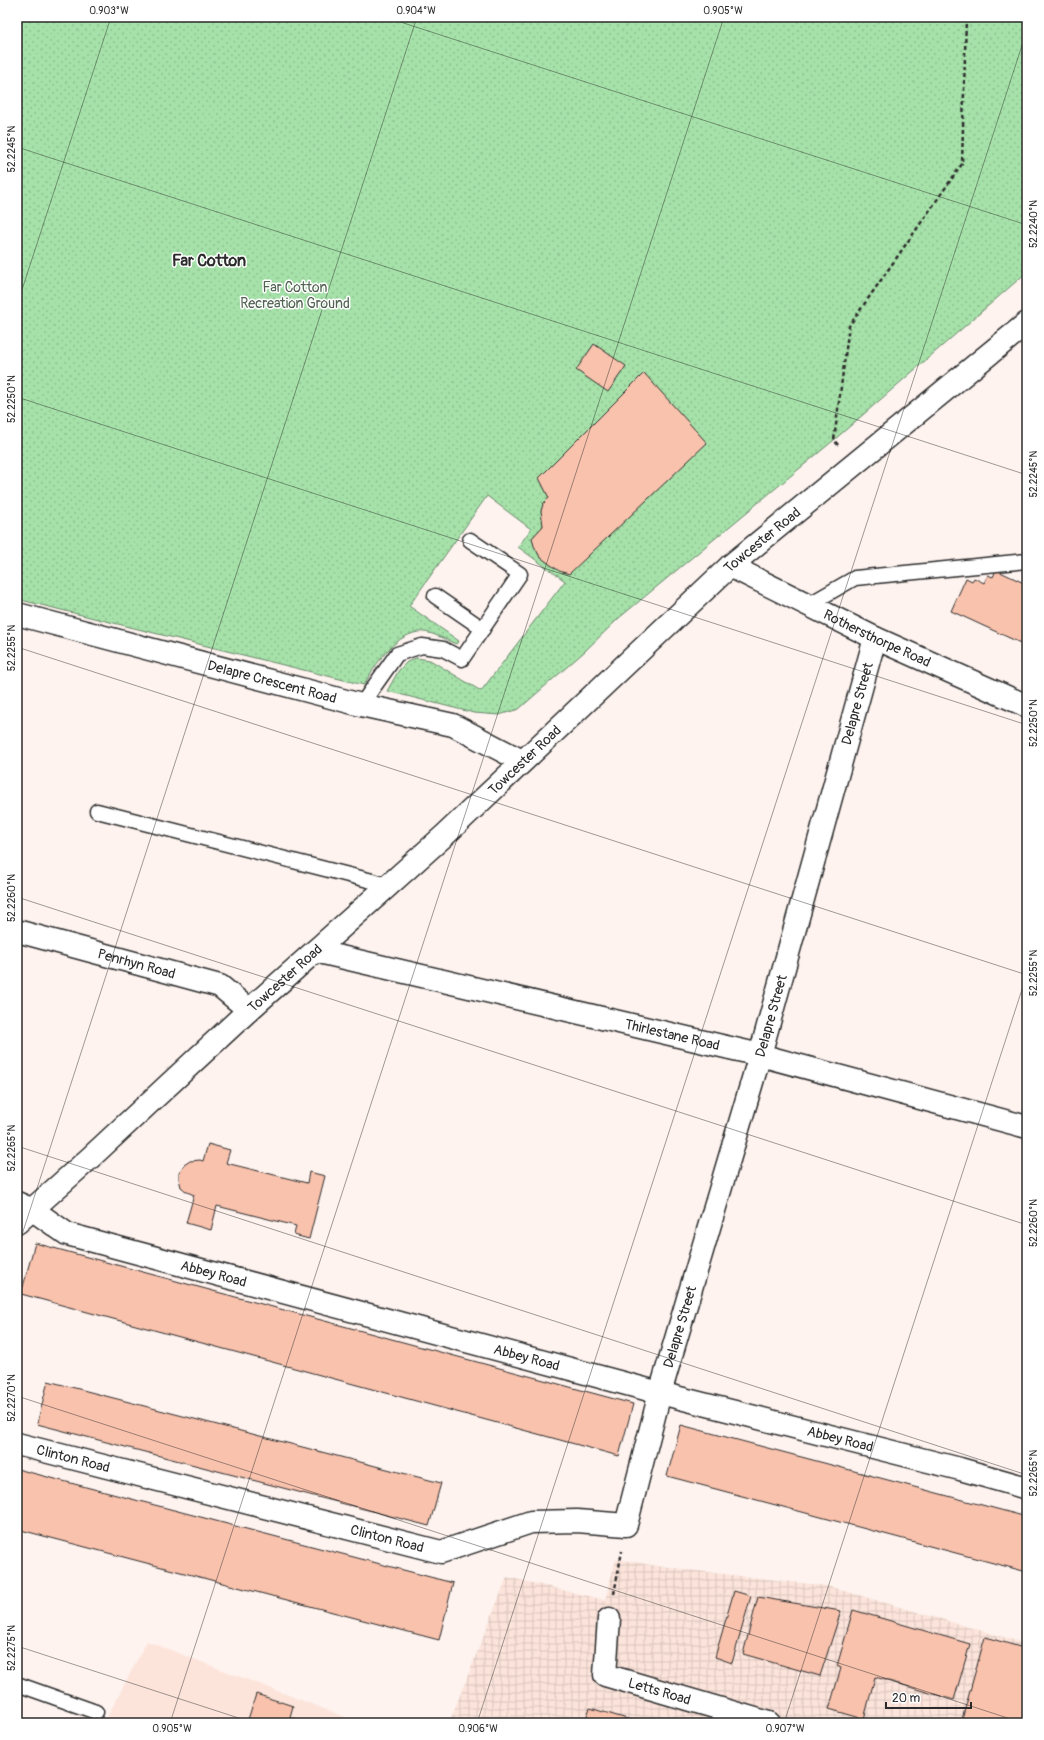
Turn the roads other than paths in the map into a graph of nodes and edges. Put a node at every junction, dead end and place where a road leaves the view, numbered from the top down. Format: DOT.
graph roads {
  1 [pos="1027,323"];
  2 [pos="470,540"];
  3 [pos="1027,561"];
  4 [pos="730,566"];
  5 [pos="435,596"];
  6 [pos="808,605"];
  7 [pos="17,614"];
  8 [pos="483,629"];
  9 [pos="876,638"];
  10 [pos="361,706"];
  11 [pos="1027,706"];
  12 [pos="522,762"];
  13 [pos="97,811"];
  14 [pos="388,885"];
  15 [pos="17,931"];
  16 [pos="315,951"];
  17 [pos="249,1010"];
  18 [pos="760,1054"];
  19 [pos="1027,1127"];
  20 [pos="22,1210"];
  21 [pos="17,1223"];
  22 [pos="660,1393"];
  23 [pos="17,1444"];
  24 [pos="1027,1488"];
  25 [pos="609,1619"];
  26 [pos="17,1684"];
  27 [pos="96,1712"];
  28 [pos="769,1723"];
  1 -- 4 [label="street, Towcester Road"];
  2 -- 8 [label="lane"];
  3 -- 6 [label="lane"];
  4 -- 6 [label="street, Rothersthorpe Road"];
  4 -- 12 [label="street, Towcester Road"];
  5 -- 8 [label="lane"];
  6 -- 9 [label="street, Rothersthorpe Road"];
  7 -- 10 [label="street, Delapre Crescent Road"];
  8 -- 10 [label="lane"];
  9 -- 11 [label="street, Rothersthorpe Road"];
  9 -- 18 [label="street, Delapre Street"];
  10 -- 12 [label="street, Delapre Crescent Road"];
  12 -- 14 [label="street, Towcester Road"];
  13 -- 14 [label="lane"];
  14 -- 16 [label="street, Towcester Road"];
  15 -- 17 [label="street, Penrhyn Road"];
  16 -- 17 [label="street, Towcester Road"];
  16 -- 18 [label="street, Thirlestane Road"];
  17 -- 20 [label="street, Towcester Road"];
  18 -- 19 [label="street, Thirlestane Road"];
  18 -- 22 [label="street, Delapre Street"];
  20 -- 21 [label="street, Towcester Road"];
  20 -- 22 [label="street, Abbey Road"];
  22 -- 23 [label="street, Clinton Road"];
  22 -- 24 [label="street, Abbey Road"];
  25 -- 28 [label="street, Letts Road"];
  26 -- 27 [label="lane"];
}
